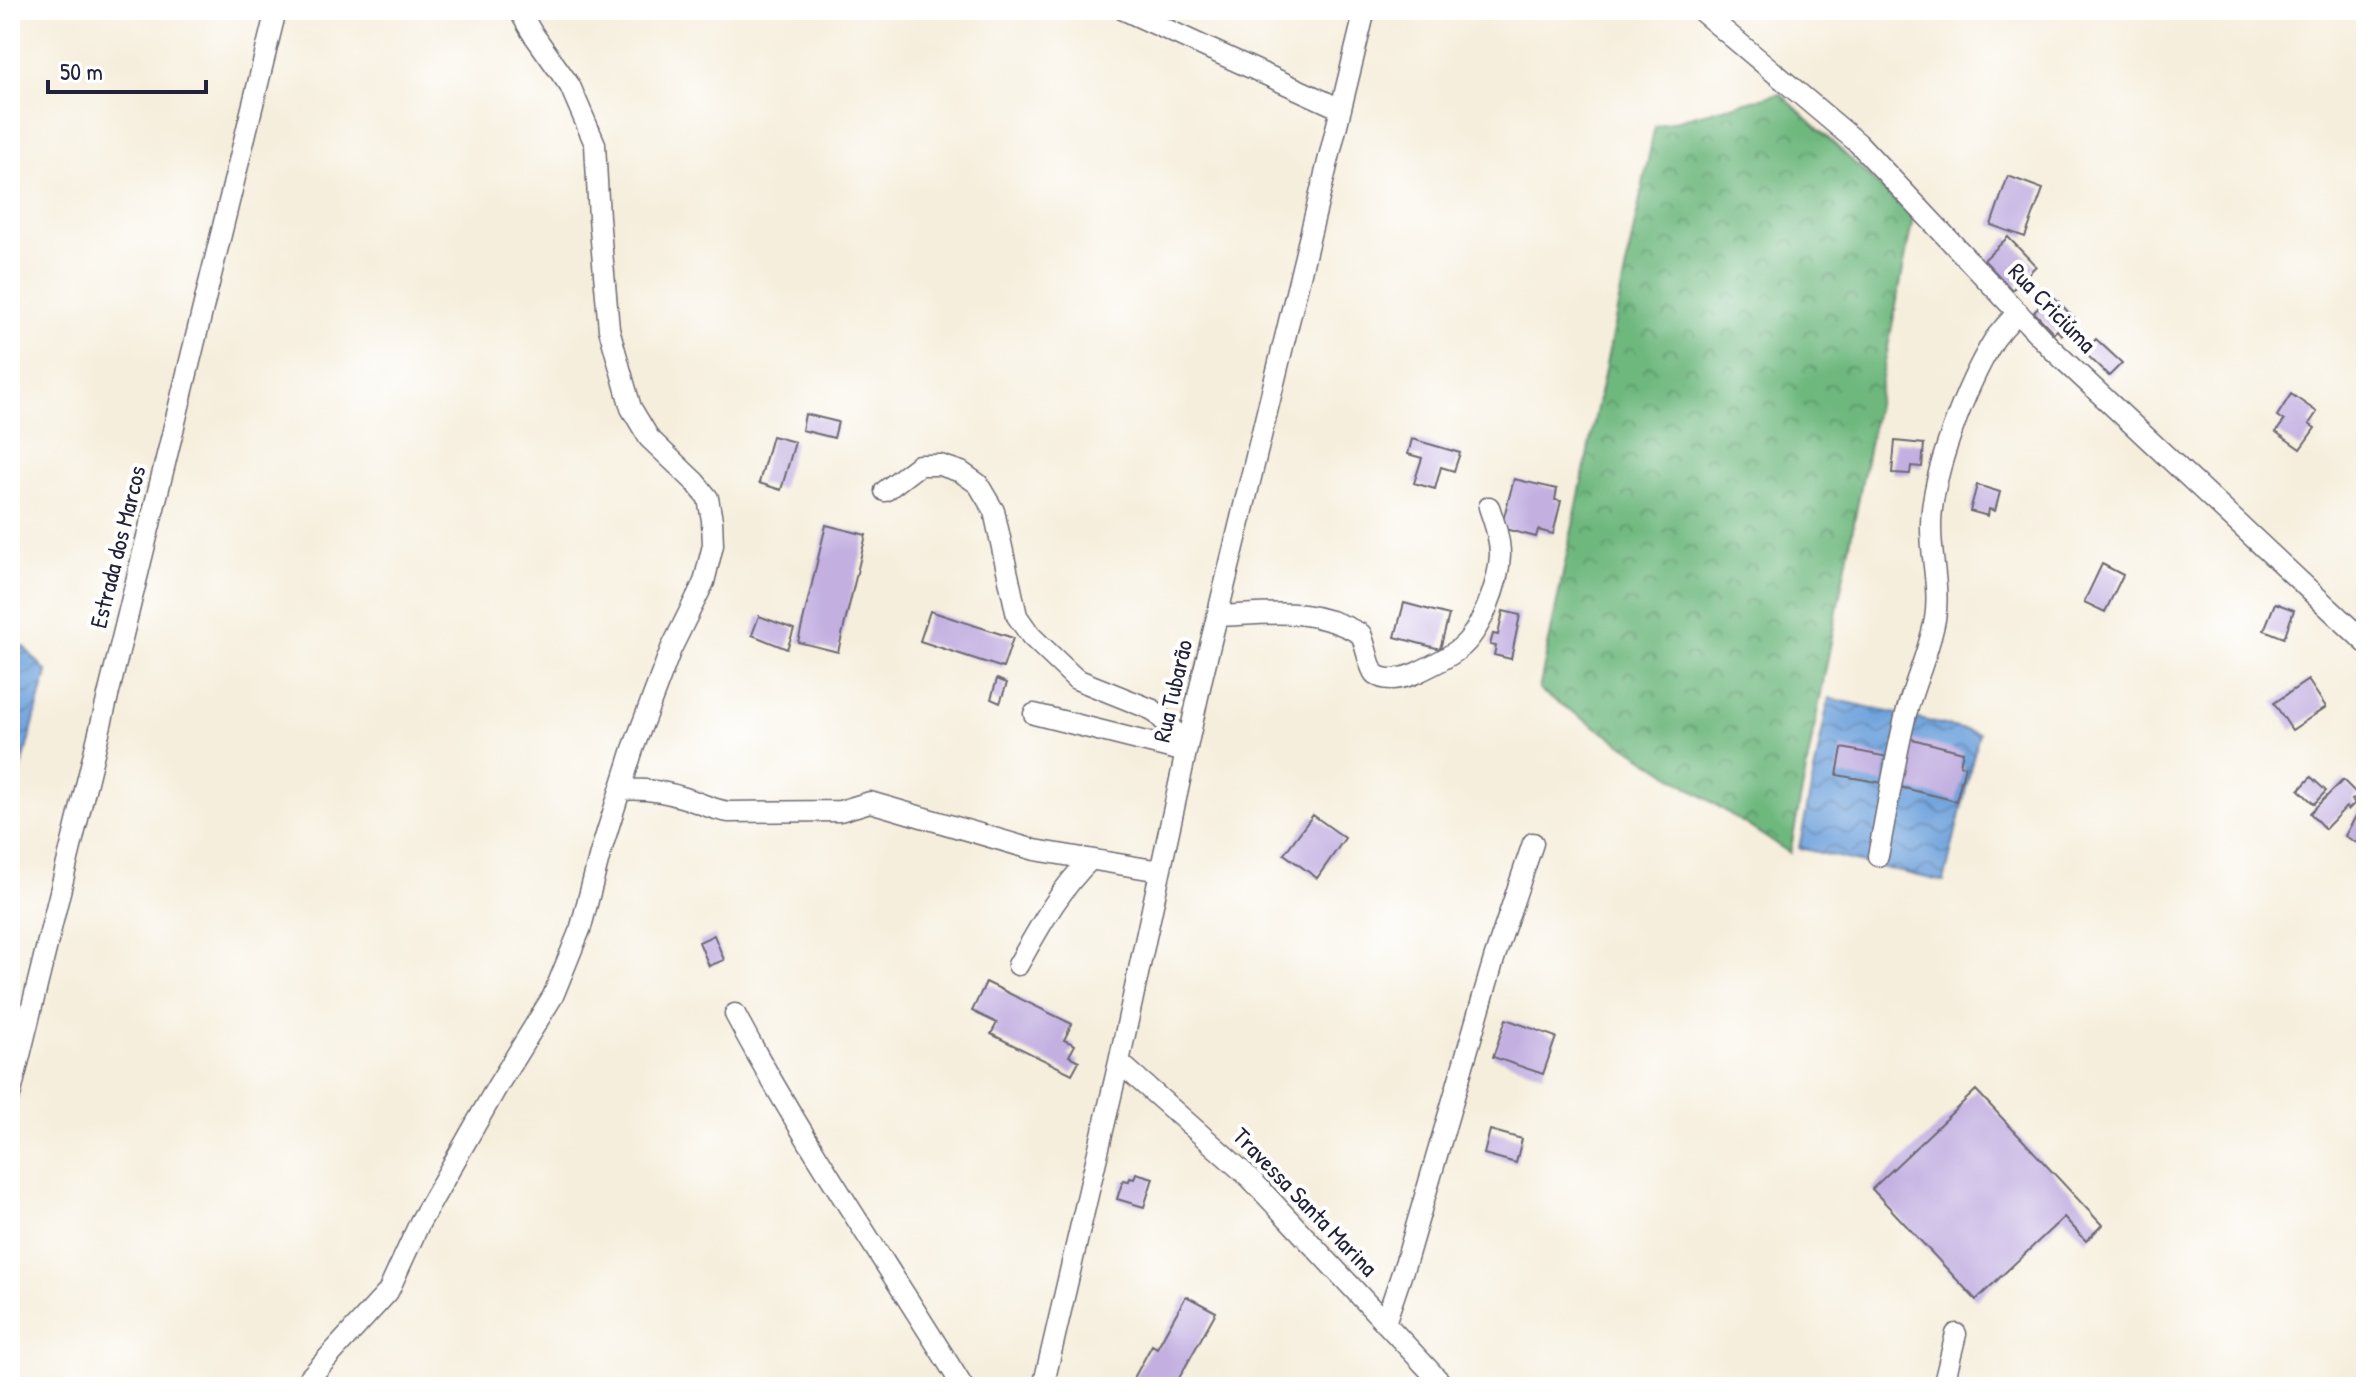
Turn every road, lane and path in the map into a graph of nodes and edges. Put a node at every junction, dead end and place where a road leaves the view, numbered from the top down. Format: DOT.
graph roads {
  1 [pos="276,10"];
  2 [pos="519,10"];
  3 [pos="1124,10"];
  4 [pos="1365,10"];
  5 [pos="1700,10"];
  6 [pos="1341,109"];
  7 [pos="2018,312"];
  8 [pos="885,491"];
  9 [pos="1489,507"];
  10 [pos="1217,616"];
  11 [pos="2366,643"];
  12 [pos="1034,714"];
  13 [pos="1186,752"];
  14 [pos="620,790"];
  15 [pos="1533,843"];
  16 [pos="1878,856"];
  17 [pos="1090,860"];
  18 [pos="1160,871"];
  19 [pos="1018,965"];
  20 [pos="735,1014"];
  21 [pos="1119,1062"];
  22 [pos="10,1096"];
  23 [pos="1385,1323"];
  24 [pos="1956,1334"];
  25 [pos="301,1387"];
  26 [pos="963,1387"];
  27 [pos="1043,1387"];
  28 [pos="1445,1387"];
  29 [pos="1943,1387"];
  1 -- 22 [label="street, Estrada dos Marcos"];
  2 -- 14 [label="street"];
  3 -- 6 [label="street"];
  4 -- 6 [label="street, Rua Tubarão"];
  5 -- 7 [label="street, Rua Criciúma"];
  6 -- 10 [label="street, Rua Tubarão"];
  7 -- 11 [label="street, Rua Criciúma"];
  7 -- 16 [label="street"];
  8 -- 13 [label="street"];
  9 -- 10 [label="street"];
  10 -- 13 [label="street, Rua Tubarão"];
  12 -- 13 [label="street"];
  13 -- 18 [label="street, Rua Tubarão"];
  14 -- 17 [label="street"];
  14 -- 25 [label="street"];
  15 -- 23 [label="street"];
  17 -- 18 [label="street"];
  17 -- 19 [label="street"];
  18 -- 21 [label="street, Rua Tubarão"];
  20 -- 26 [label="street"];
  21 -- 23 [label="street, Travessa Santa Marina"];
  21 -- 27 [label="street, Rua Tubarão"];
  23 -- 28 [label="street, Travessa Santa Marina"];
  24 -- 29 [label="street"];
}
